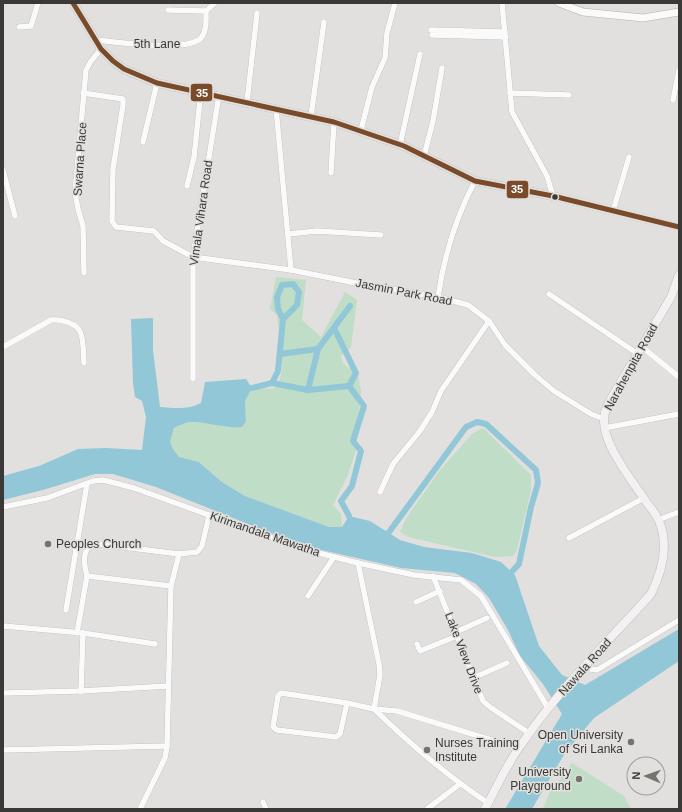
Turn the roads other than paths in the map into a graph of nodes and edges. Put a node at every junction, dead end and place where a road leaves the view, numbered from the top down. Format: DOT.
graph roads {
  1 [pos="38,3"];
  2 [pos="73,3"];
  3 [pos="215,3"];
  4 [pos="394,3"];
  5 [pos="502,3"];
  6 [pos="559,3"];
  7 [pos="168,10"];
  8 [pos="206,11"];
  9 [pos="256,13"];
  10 [pos="679,13"];
  11 [pos="324,22"];
  12 [pos="19,27"];
  13 [pos="431,32"];
  14 [pos="505,34"];
  15 [pos="96,40"];
  16 [pos="101,49"];
  17 [pos="420,54"];
  18 [pos="442,68"];
  19 [pos="679,70"];
  20 [pos="157,83"];
  21 [pos="201,91"];
  22 [pos="83,93"];
  23 [pos="510,93"];
  24 [pos="218,95"];
  25 [pos="568,95"];
  26 [pos="673,100"];
  27 [pos="248,102"];
  28 [pos="276,108"];
  29 [pos="311,116"];
  30 [pos="334,122"];
  31 [pos="361,130"];
  32 [pos="143,142"];
  33 [pos="400,145"];
  34 [pos="424,156"];
  35 [pos="629,157"];
  36 [pos="3,170"];
  37 [pos="331,173"];
  38 [pos="475,181"];
  39 [pos="187,186"];
  40 [pos="553,196"];
  41 [pos="613,211"];
  42 [pos="15,216"];
  43 [pos="679,227"];
  44 [pos="288,234"];
  45 [pos="381,235"];
  46 [pos="193,256"];
  47 [pos="291,270"];
  48 [pos="84,273"];
  49 [pos="679,275"];
  50 [pos="549,294"];
  51 [pos="438,296"];
  52 [pos="489,321"];
  53 [pos="3,347"];
  54 [pos="640,351"];
  55 [pos="84,364"];
  56 [pos="679,377"];
  57 [pos="193,379"];
  58 [pos="679,414"];
  59 [pos="604,419"];
  60 [pos="604,428"];
  61 [pos="87,484"];
  62 [pos="380,492"];
  63 [pos="644,498"];
  64 [pos="3,507"];
  65 [pos="679,512"];
  66 [pos="210,514"];
  67 [pos="658,520"];
  68 [pos="569,538"];
  69 [pos="179,554"];
  70 [pos="334,557"];
  71 [pos="358,563"];
  72 [pos="87,576"];
  73 [pos="433,576"];
  74 [pos="171,586"];
  75 [pos="440,591"];
  76 [pos="308,596"];
  77 [pos="416,602"];
  78 [pos="66,610"];
  79 [pos="487,618"];
  80 [pos="679,620"];
  81 [pos="3,626"];
  82 [pos="77,633"];
  83 [pos="83,634"];
  84 [pos="457,634"];
  85 [pos="155,644"];
  86 [pos="417,644"];
  87 [pos="507,663"];
  88 [pos="584,668"];
  89 [pos="473,678"];
  90 [pos="168,686"];
  91 [pos="80,691"];
  92 [pos="3,693"];
  93 [pos="347,703"];
  94 [pos="549,707"];
  95 [pos="374,710"];
  96 [pos="529,733"];
  97 [pos="167,746"];
  98 [pos="518,748"];
  99 [pos="3,750"];
  100 [pos="460,784"];
  101 [pos="263,802"];
  102 [pos="487,806"];
  103 [pos="140,809"];
  104 [pos="266,809"];
  105 [pos="427,809"];
  1 -- 12 [label="street"];
  2 -- 15 [label="main road"];
  3 -- 8 [label="street"];
  4 -- 31 [label="street"];
  5 -- 14 [label="street"];
  6 -- 10 [label="street"];
  7 -- 8 [label="street"];
  8 -- 15 [label="street, 5th Lane"];
  9 -- 27 [label="street"];
  11 -- 29 [label="street"];
  13 -- 14 [label="street"];
  14 -- 23 [label="street"];
  15 -- 16 [label="main road"];
  16 -- 20 [label="main road"];
  16 -- 22 [label="street, Swarna Place"];
  17 -- 33 [label="street"];
  18 -- 34 [label="street"];
  19 -- 26 [label="street"];
  20 -- 21 [label="main road"];
  20 -- 32 [label="street"];
  21 -- 24 [label="main road"];
  21 -- 39 [label="street"];
  22 -- 46 [label="street, Jasmin Park Road"];
  22 -- 48 [label="street, Swarna Place"];
  23 -- 25 [label="street"];
  23 -- 40 [label="street"];
  24 -- 27 [label="main road"];
  24 -- 46 [label="street, Vimala Vihara Road"];
  27 -- 28 [label="main road"];
  28 -- 29 [label="main road"];
  28 -- 44 [label="street"];
  29 -- 30 [label="main road"];
  30 -- 31 [label="main road"];
  30 -- 37 [label="street"];
  31 -- 33 [label="main road"];
  33 -- 34 [label="main road"];
  34 -- 38 [label="main road"];
  35 -- 41 [label="street"];
  36 -- 42 [label="street"];
  38 -- 40 [label="main road"];
  38 -- 51 [label="street"];
  40 -- 41 [label="main road"];
  41 -- 43 [label="main road"];
  44 -- 45 [label="street"];
  44 -- 47 [label="street"];
  46 -- 47 [label="street, Jasmin Park Road"];
  46 -- 57 [label="street, Vimala Vihara Road"];
  47 -- 51 [label="street, Jasmin Park Road"];
  49 -- 54 [label="main road, Narahenpita Road"];
  50 -- 54 [label="street"];
  51 -- 52 [label="street, Jasmin Park Road"];
  52 -- 59 [label="street, Jasmin Park Road"];
  52 -- 62 [label="street"];
  53 -- 55 [label="street"];
  54 -- 56 [label="street"];
  54 -- 59 [label="main road, Narahenpita Road"];
  58 -- 60 [label="street"];
  59 -- 60 [label="main road, Narahenpita Road"];
  60 -- 63 [label="main road, Narahenpita Road"];
  61 -- 64 [label="street, Kirimandala Mawatha"];
  61 -- 66 [label="street, Kirimandala Mawatha"];
  61 -- 78 [label="street"];
  63 -- 67 [label="main road, Narahenpita Road"];
  63 -- 68 [label="street"];
  65 -- 67 [label="street"];
  66 -- 69 [label="street"];
  66 -- 70 [label="street, Kirimandala Mawatha"];
  67 -- 88 [label="main road, Nawala Road"];
  69 -- 72 [label="street"];
  69 -- 74 [label="street"];
  70 -- 71 [label="street, Kirimandala Mawatha"];
  70 -- 76 [label="street"];
  71 -- 73 [label="street, Kirimandala Mawatha"];
  71 -- 95 [label="street"];
  72 -- 74 [label="street"];
  72 -- 82 [label="street"];
  73 -- 75 [label="street, Lake View Drive"];
  73 -- 94 [label="street, Kirimandala Mawatha"];
  74 -- 90 [label="street"];
  75 -- 77 [label="street"];
  75 -- 84 [label="street, Lake View Drive"];
  79 -- 84 [label="street"];
  80 -- 88 [label="street"];
  81 -- 82 [label="street"];
  82 -- 83 [label="street"];
  83 -- 85 [label="street"];
  83 -- 91 [label="street"];
  84 -- 86 [label="street"];
  84 -- 89 [label="street, Lake View Drive"];
  87 -- 89 [label="street"];
  88 -- 94 [label="main road, Nawala Road"];
  89 -- 96 [label="street, Lake View Drive"];
  90 -- 91 [label="street"];
  90 -- 97 [label="street"];
  91 -- 92 [label="street"];
  93 -- 93 [label="street"];
  93 -- 95 [label="street"];
  94 -- 96 [label="main road, Nawala Road"];
  95 -- 98 [label="street"];
  95 -- 100 [label="street"];
  96 -- 98 [label="main road, Nawala Road"];
  97 -- 99 [label="street"];
  97 -- 103 [label="street"];
  98 -- 102 [label="main road, Nawala Road"];
  100 -- 102 [label="street"];
  100 -- 105 [label="street"];
  101 -- 104 [label="street"];
}
